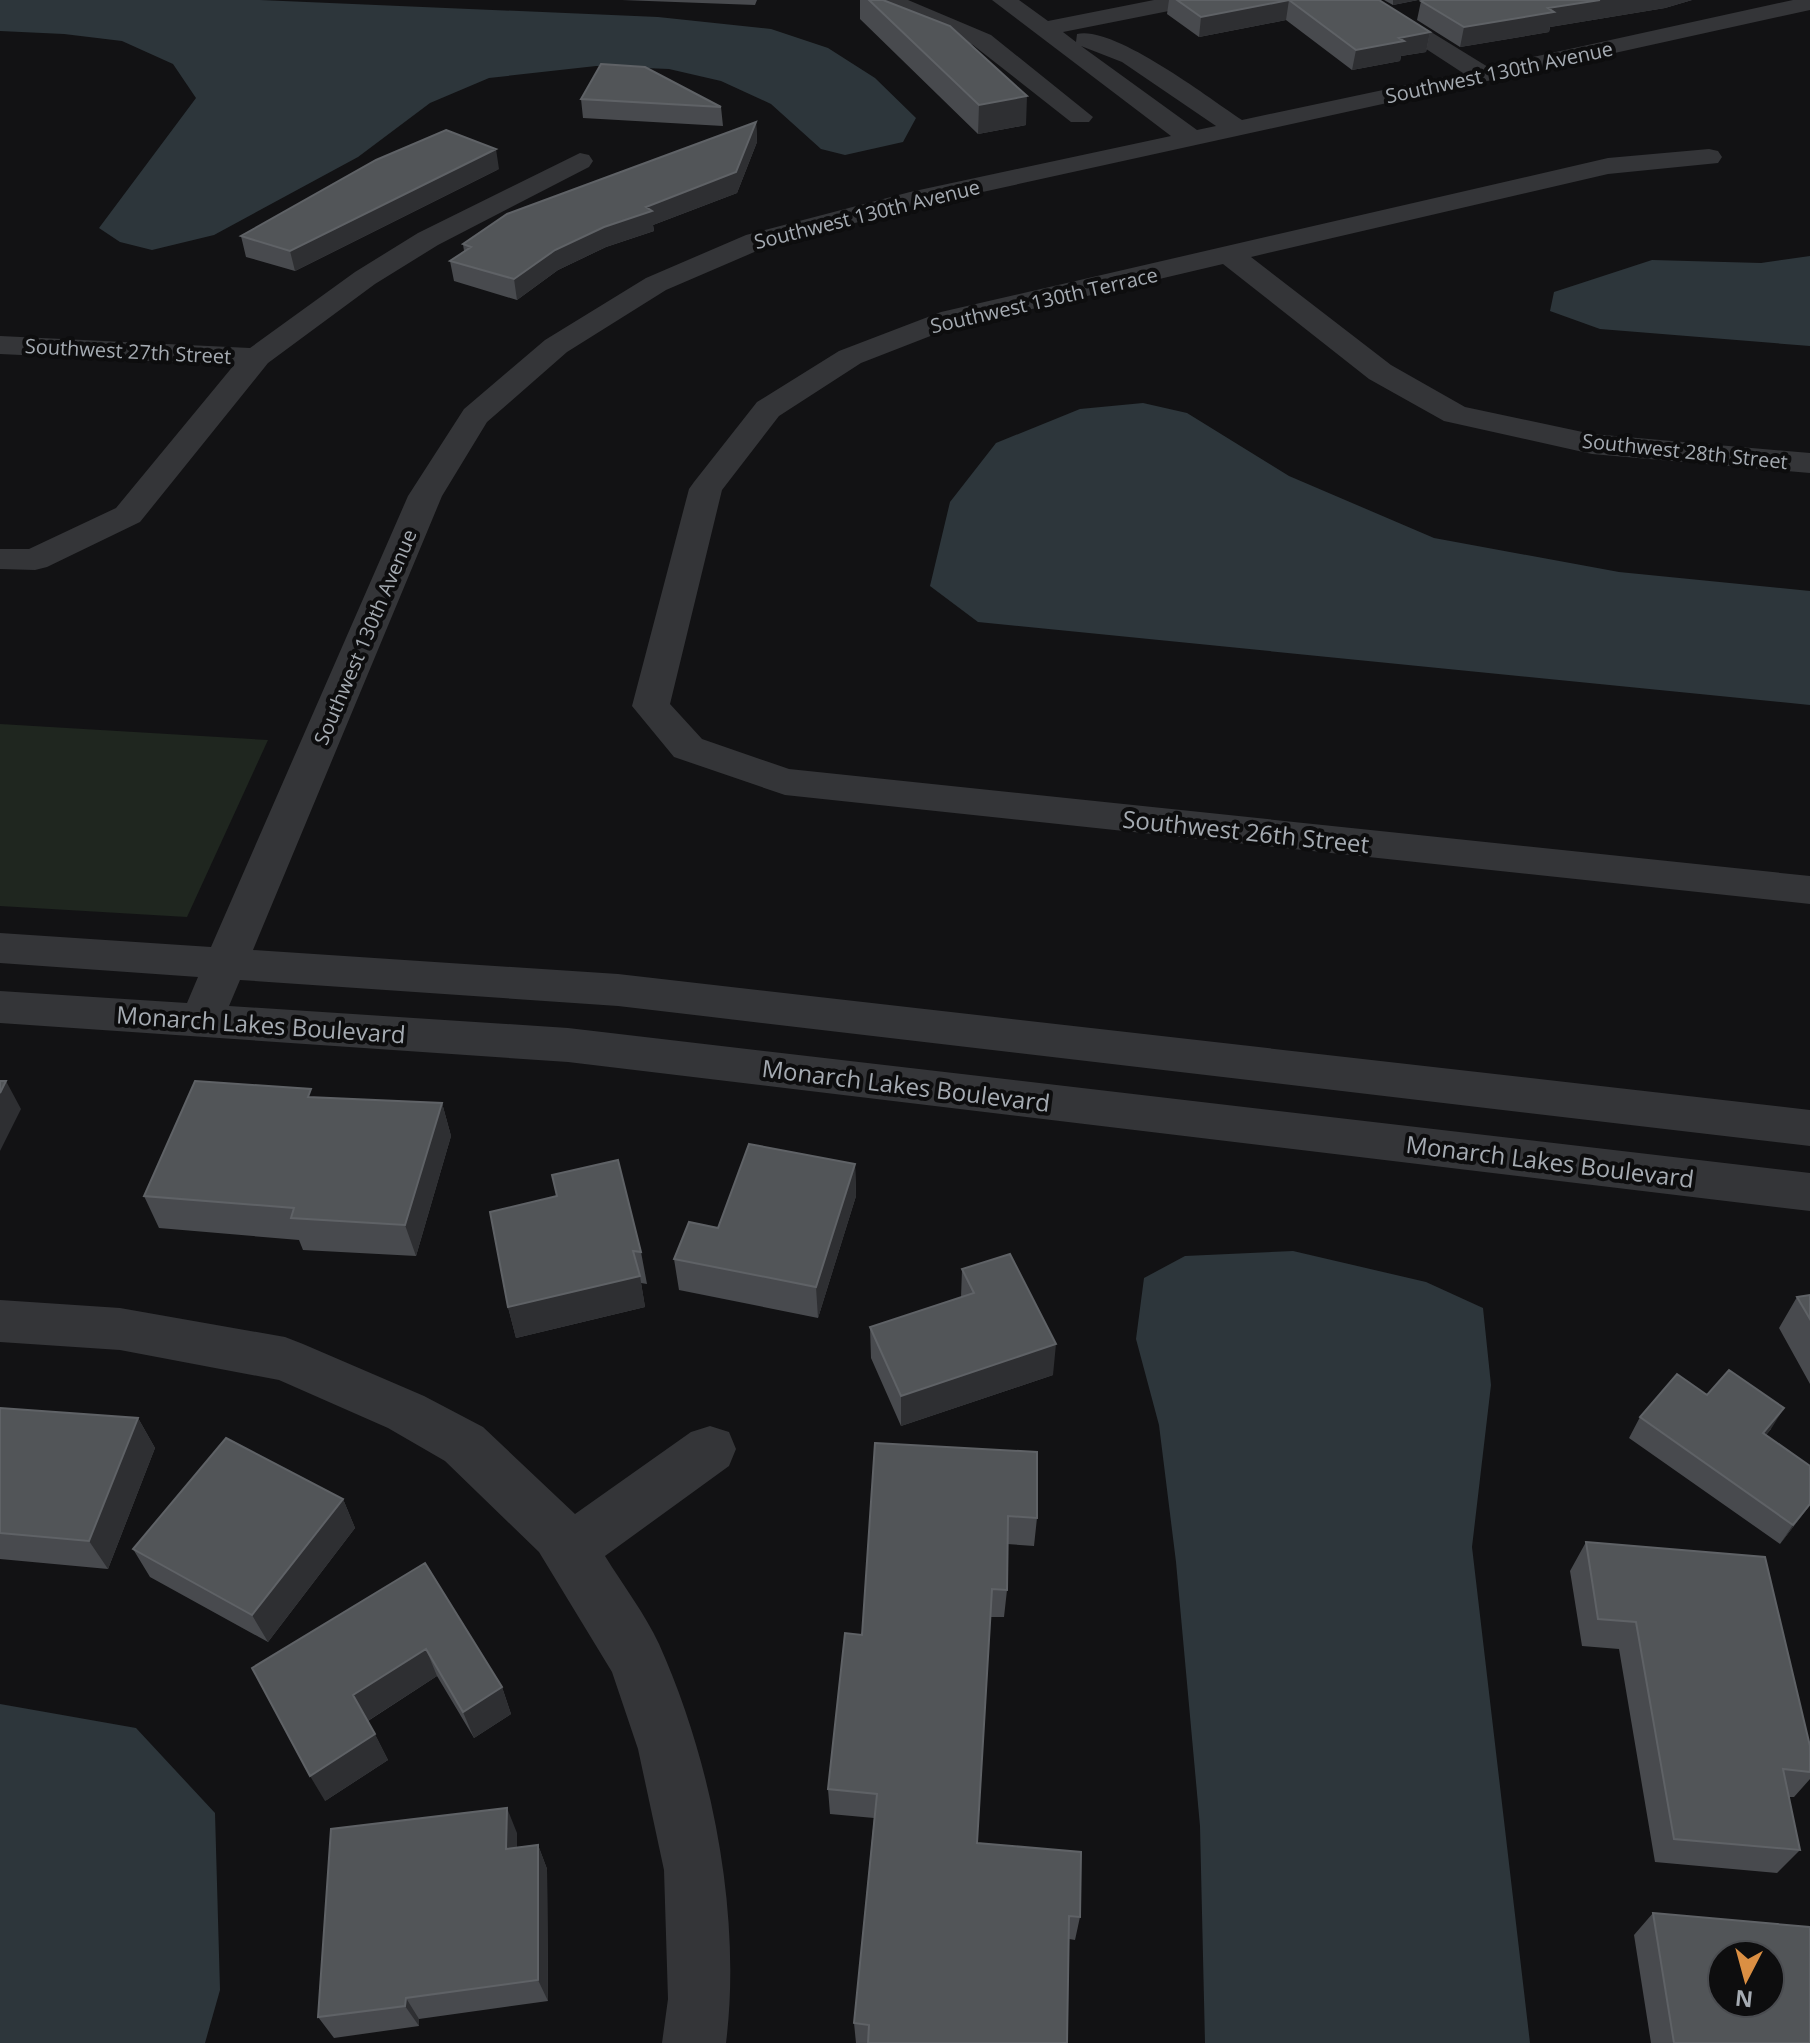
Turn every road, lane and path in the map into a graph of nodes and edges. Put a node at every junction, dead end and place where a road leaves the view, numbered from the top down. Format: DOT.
graph roads {
  1 [pos="888,0"];
  2 [pos="1004,0"];
  3 [pos="1189,0"];
  4 [pos="1363,0"];
  5 [pos="1810,1"];
  6 [pos="1104,8"];
  7 [pos="1428,8"];
  8 [pos="1388,16"];
  9 [pos="1045,29"];
  10 [pos="982,40"];
  11 [pos="1151,69"];
  12 [pos="1483,75"];
  13 [pos="1110,77"];
  14 [pos="1181,91"];
  15 [pos="1140,100"];
  16 [pos="1080,117"];
  17 [pos="1238,129"];
  18 [pos="1192,139"];
  19 [pos="1709,157"];
  20 [pos="580,161"];
  21 [pos="1231,256"];
  22 [pos="0,345"];
  23 [pos="257,357"];
  24 [pos="1810,463"];
  25 [pos="0,559"];
  26 [pos="688,748"];
  27 [pos="1810,890"];
  28 [pos="0,948"];
  29 [pos="227,961"];
  30 [pos="0,1007"];
  31 [pos="202,1019"];
  32 [pos="1810,1128"];
  33 [pos="1810,1192"];
  34 [pos="0,1321"];
  35 [pos="710,1449"];
  36 [pos="569,1550"];
  37 [pos="694,2043"];
  1 -- 10 [label="street"];
  2 -- 9 [label="street"];
  3 -- 6 [label="street"];
  4 -- 8 [label="street"];
  5 -- 12 [label="street, Southwest 130th Avenue"];
  6 -- 9 [label="street"];
  7 -- 8 [label="street"];
  8 -- 12 [label="street"];
  9 -- 10 [label="street"];
  9 -- 11 [label="street"];
  9 -- 13 [label="street"];
  10 -- 16 [label="street"];
  11 -- 13 [label="street"];
  11 -- 14 [label="street"];
  12 -- 17 [label="street, Southwest 130th Avenue"];
  13 -- 15 [label="street"];
  14 -- 15 [label="street"];
  14 -- 17 [label="street"];
  15 -- 18 [label="street"];
  17 -- 18 [label="street, Southwest 130th Avenue"];
  18 -- 29 [label="street, Southwest 130th Avenue"];
  19 -- 21 [label="street, Southwest 130th Terrace"];
  20 -- 23 [label="street"];
  21 -- 24 [label="street, Southwest 28th Street"];
  21 -- 26 [label="street, Southwest 130th Terrace"];
  22 -- 23 [label="street, Southwest 27th Street"];
  23 -- 25 [label="street"];
  26 -- 27 [label="street, Southwest 26th Street"];
  28 -- 29 [label="street"];
  29 -- 31 [label="street, Southwest 130th Avenue"];
  29 -- 32 [label="street"];
  30 -- 31 [label="street, Monarch Lakes Boulevard"];
  31 -- 33 [label="street, Monarch Lakes Boulevard"];
  34 -- 36 [label="street"];
  35 -- 36 [label="street"];
  36 -- 37 [label="street"];
}
